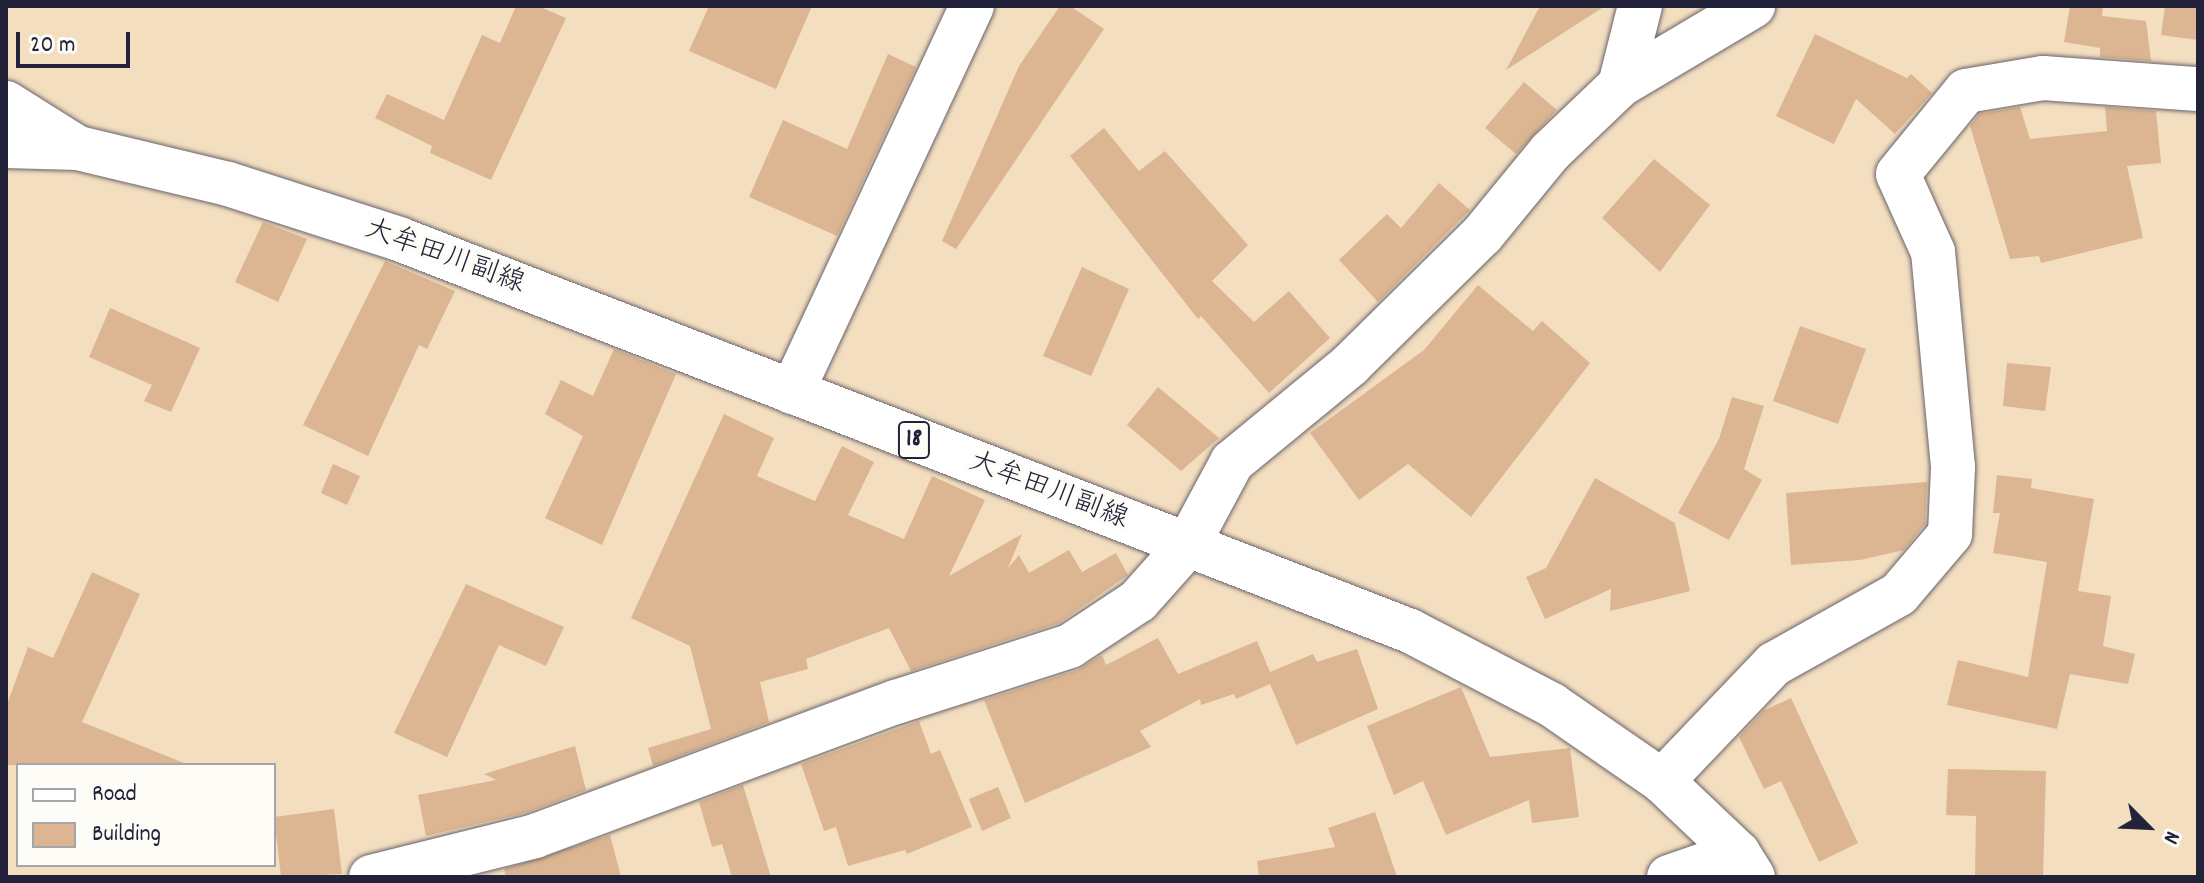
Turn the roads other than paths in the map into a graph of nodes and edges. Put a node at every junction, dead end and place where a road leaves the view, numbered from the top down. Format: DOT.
graph roads {
  1 [pos="972,6"];
  2 [pos="1640,6"];
  3 [pos="1753,6"];
  4 [pos="1620,85"];
  5 [pos="2198,89"];
  6 [pos="6,103"];
  7 [pos="6,146"];
  8 [pos="78,148"];
  9 [pos="792,392"];
  10 [pos="1187,546"];
  11 [pos="1662,781"];
  12 [pos="1746,865"];
  13 [pos="371,877"];
  14 [pos="1669,877"];
  1 -- 9 [label="street"];
  2 -- 4 [label="street"];
  3 -- 4 [label="street"];
  4 -- 10 [label="street"];
  5 -- 11 [label="street"];
  6 -- 8 [label="street"];
  7 -- 8 [label="street, 大牟田川副線 / 18"];
  8 -- 9 [label="street, 大牟田川副線 / 18"];
  9 -- 10 [label="street, 大牟田川副線 / 18"];
  10 -- 11 [label="street, 大牟田川副線 / 18"];
  10 -- 13 [label="street"];
  11 -- 12 [label="street, 大牟田川副線 / 18"];
  12 -- 14 [label="street"];
}
